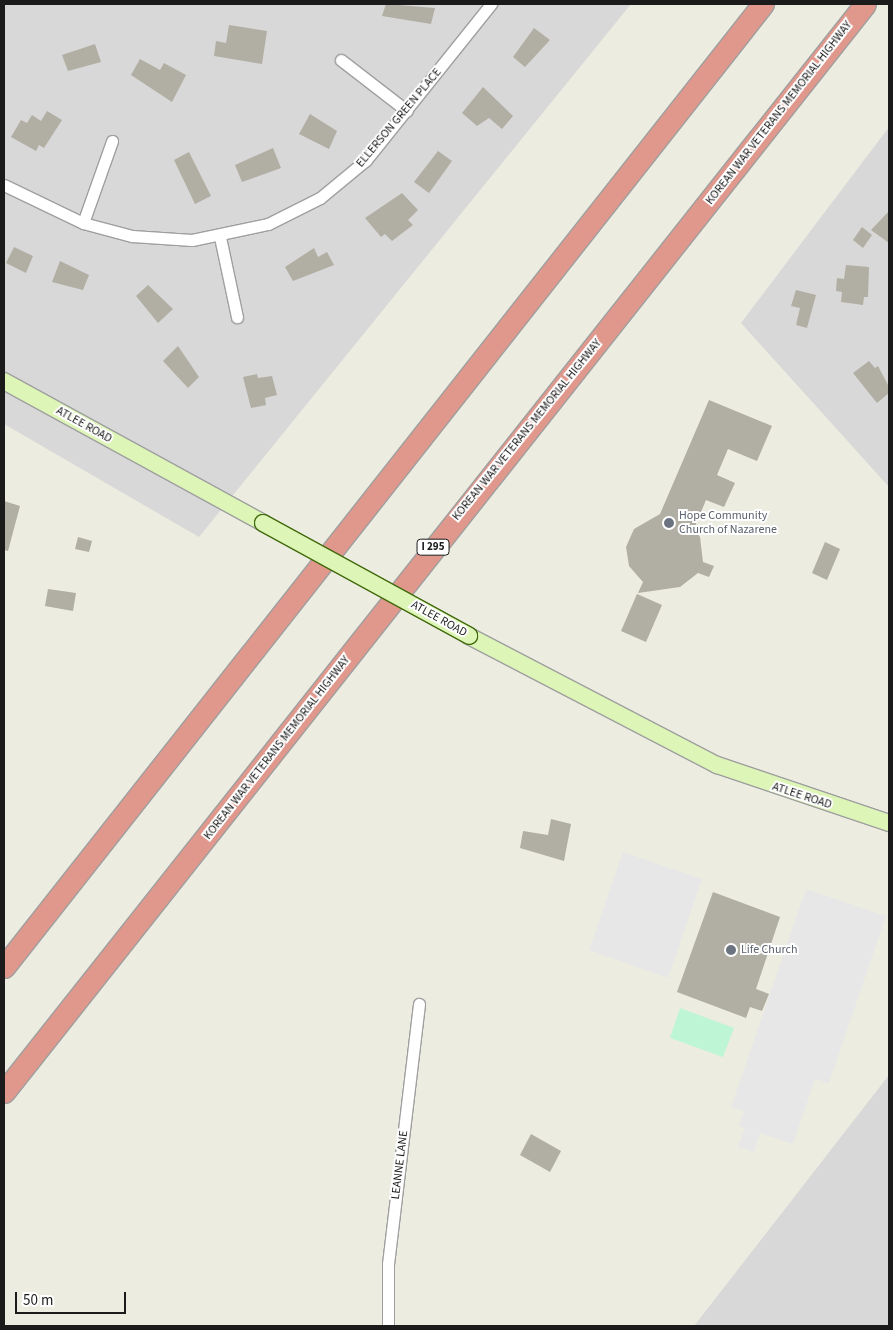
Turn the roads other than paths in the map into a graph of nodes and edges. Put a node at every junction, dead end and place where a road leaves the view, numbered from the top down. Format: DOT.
graph roads {
  1 [pos="491,4"];
  2 [pos="763,4"];
  3 [pos="865,4"];
  4 [pos="341,60"];
  5 [pos="407,111"];
  6 [pos="112,141"];
  7 [pos="4,185"];
  8 [pos="83,223"];
  9 [pos="220,237"];
  10 [pos="237,317"];
  11 [pos="4,381"];
  12 [pos="889,823"];
  13 [pos="4,967"];
  14 [pos="419,1004"];
  15 [pos="4,1092"];
  16 [pos="388,1326"];
  1 -- 5 [label="street, ELLERSON GREEN PLACE"];
  2 -- 13 [label="highway"];
  3 -- 15 [label="highway, KOREAN WAR VETERANS MEMORIAL HIGHWAY / I 295"];
  4 -- 5 [label="street"];
  5 -- 9 [label="street, ELLERSON GREEN PLACE"];
  6 -- 8 [label="street"];
  7 -- 8 [label="street, ELLERSON GREEN PLACE"];
  8 -- 9 [label="street, ELLERSON GREEN PLACE"];
  9 -- 10 [label="street"];
  11 -- 12 [label="main road, ATLEE ROAD, bridge"];
  14 -- 16 [label="street, LEANNE LANE"];
}
